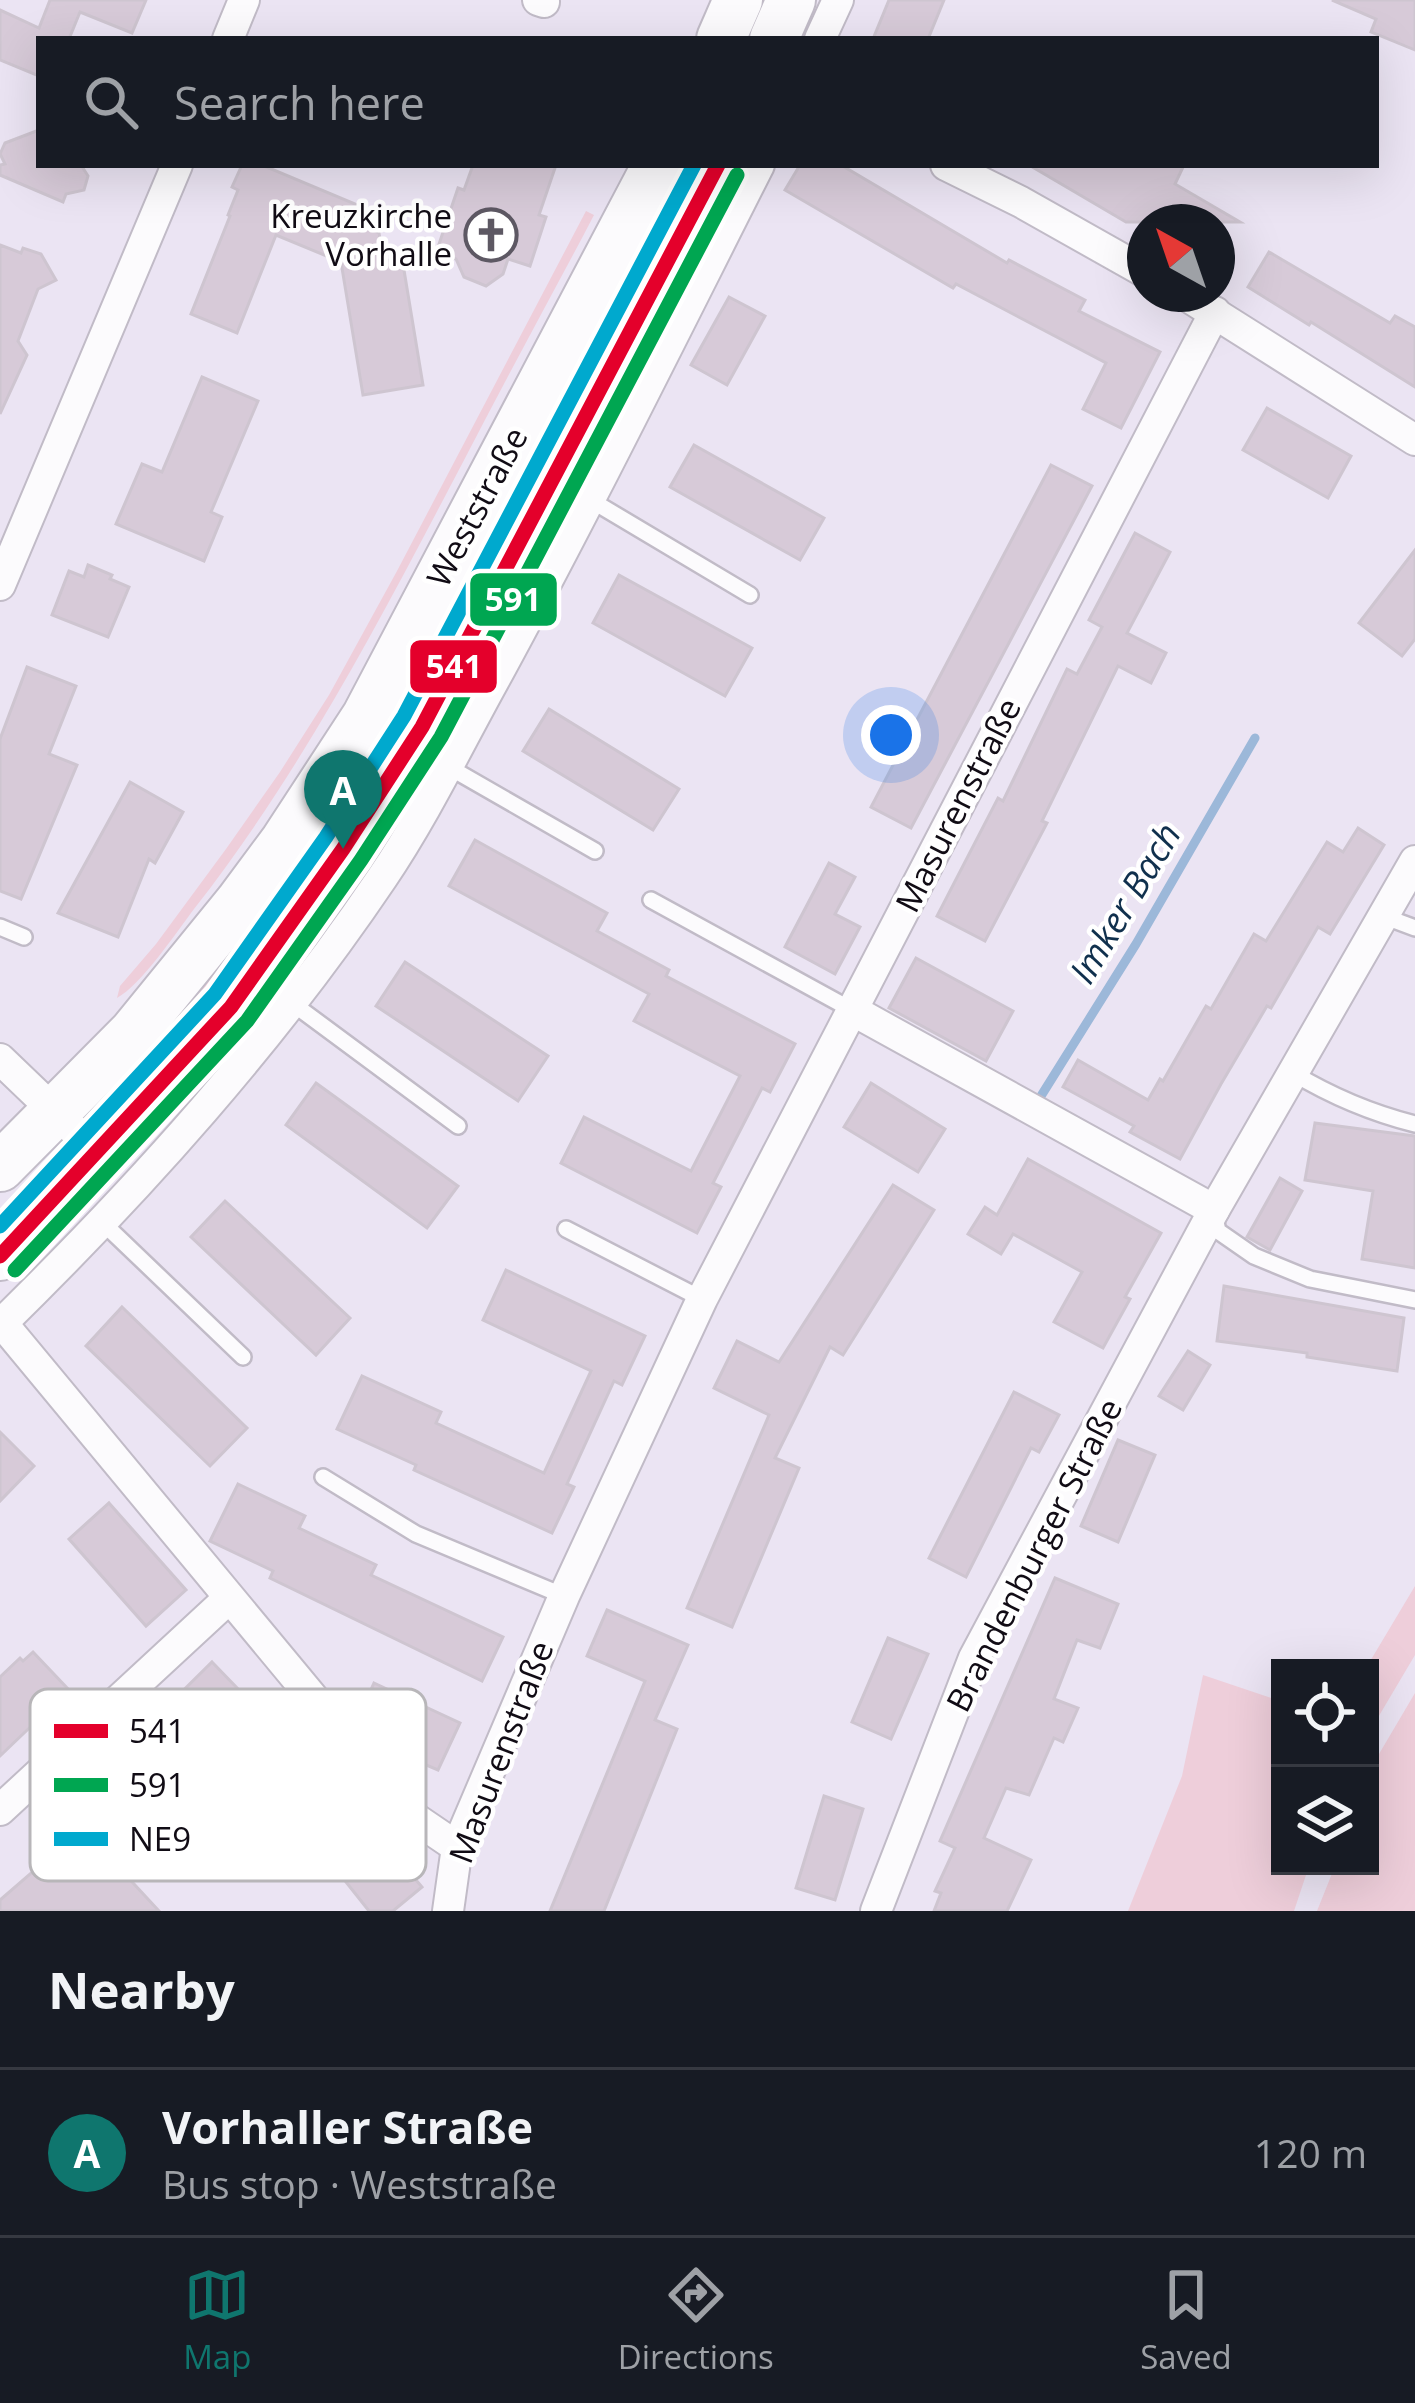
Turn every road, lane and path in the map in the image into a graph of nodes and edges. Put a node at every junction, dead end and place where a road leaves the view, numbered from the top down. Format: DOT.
graph roads {
  1 [pos="244,0"];
  2 [pos="738,0"];
  3 [pos="791,0"];
  4 [pos="838,0"];
  5 [pos="229,36"];
  6 [pos="722,36"];
  7 [pos="775,36"];
  8 [pos="821,36"];
  9 [pos="176,168"];
  10 [pos="655,168"];
  11 [pos="716,168"];
  12 [pos="757,168"];
  13 [pos="952,168"];
  14 [pos="1127,262"];
  15 [pos="1214,312"];
  16 [pos="1217,312"];
  17 [pos="1415,440"];
  18 [pos="589,500"];
  19 [pos="0,584"];
  20 [pos="750,595"];
  21 [pos="447,766"];
  22 [pos="595,851"];
  23 [pos="1415,862"];
  24 [pos="651,900"];
  25 [pos="1383,916"];
  26 [pos="0,927"];
  27 [pos="1415,928"];
  28 [pos="24,937"];
  29 [pos="292,1003"];
  30 [pos="852,1010"];
  31 [pos="0,1059"];
  32 [pos="1294,1073"];
  33 [pos="54,1111"];
  34 [pos="1415,1124"];
  35 [pos="458,1126"];
  36 [pos="98,1153"];
  37 [pos="0,1167"];
  38 [pos="1214,1210"];
  39 [pos="102,1222"];
  40 [pos="566,1229"];
  41 [pos="0,1256"];
  42 [pos="702,1299"];
  43 [pos="1415,1300"];
  44 [pos="1,1324"];
  45 [pos="243,1357"];
  46 [pos="323,1477"];
  47 [pos="564,1595"];
  48 [pos="228,1599"];
  49 [pos="131,1689"];
  50 [pos="304,1689"];
  51 [pos="30,1782"];
  52 [pos="0,1810"];
  53 [pos="426,1826"];
  54 [pos="457,1847"];
  55 [pos="448,1911"];
  56 [pos="876,1911"];
  1 -- 5 [label="street"];
  2 -- 6 [label="main road"];
  3 -- 7 [label="main road"];
  4 -- 8 [label="street"];
  9 -- 19 [label="street"];
  10 -- 33 [label="main road, Weststraße"];
  11 -- 36 [label="main road, Weststraße"];
  12 -- 18 [label="street"];
  13 -- 14 [label="street"];
  15 -- 30 [label="street, Masurenstraße"];
  16 -- 17 [label="street"];
  18 -- 20 [label="lane"];
  18 -- 21 [label="street"];
  21 -- 22 [label="lane"];
  21 -- 29 [label="street"];
  23 -- 25 [label="street, Brandenburger Straße"];
  24 -- 30 [label="lane"];
  25 -- 27 [label="lane"];
  25 -- 32 [label="street, Brandenburger Straße"];
  26 -- 28 [label="lane"];
  29 -- 35 [label="lane"];
  29 -- 39 [label="street"];
  30 -- 38 [label="street"];
  30 -- 42 [label="street, Masurenstraße"];
  31 -- 33 [label="street"];
  32 -- 34 [label="lane"];
  32 -- 38 [label="street, Brandenburger Straße"];
  33 -- 36 [label="street"];
  33 -- 37 [label="main road, Weststraße"];
  36 -- 41 [label="main road, Weststraße"];
  38 -- 43 [label="lane"];
  38 -- 56 [label="street, Brandenburger Straße"];
  39 -- 44 [label="street"];
  39 -- 45 [label="lane"];
  40 -- 42 [label="lane"];
  42 -- 47 [label="street, Masurenstraße"];
  44 -- 48 [label="street"];
  46 -- 47 [label="lane"];
  47 -- 54 [label="street, Masurenstraße"];
  48 -- 49 [label="street"];
  48 -- 50 [label="street"];
  51 -- 52 [label="street"];
  53 -- 54 [label="street"];
  54 -- 55 [label="street, Masurenstraße"];
}
